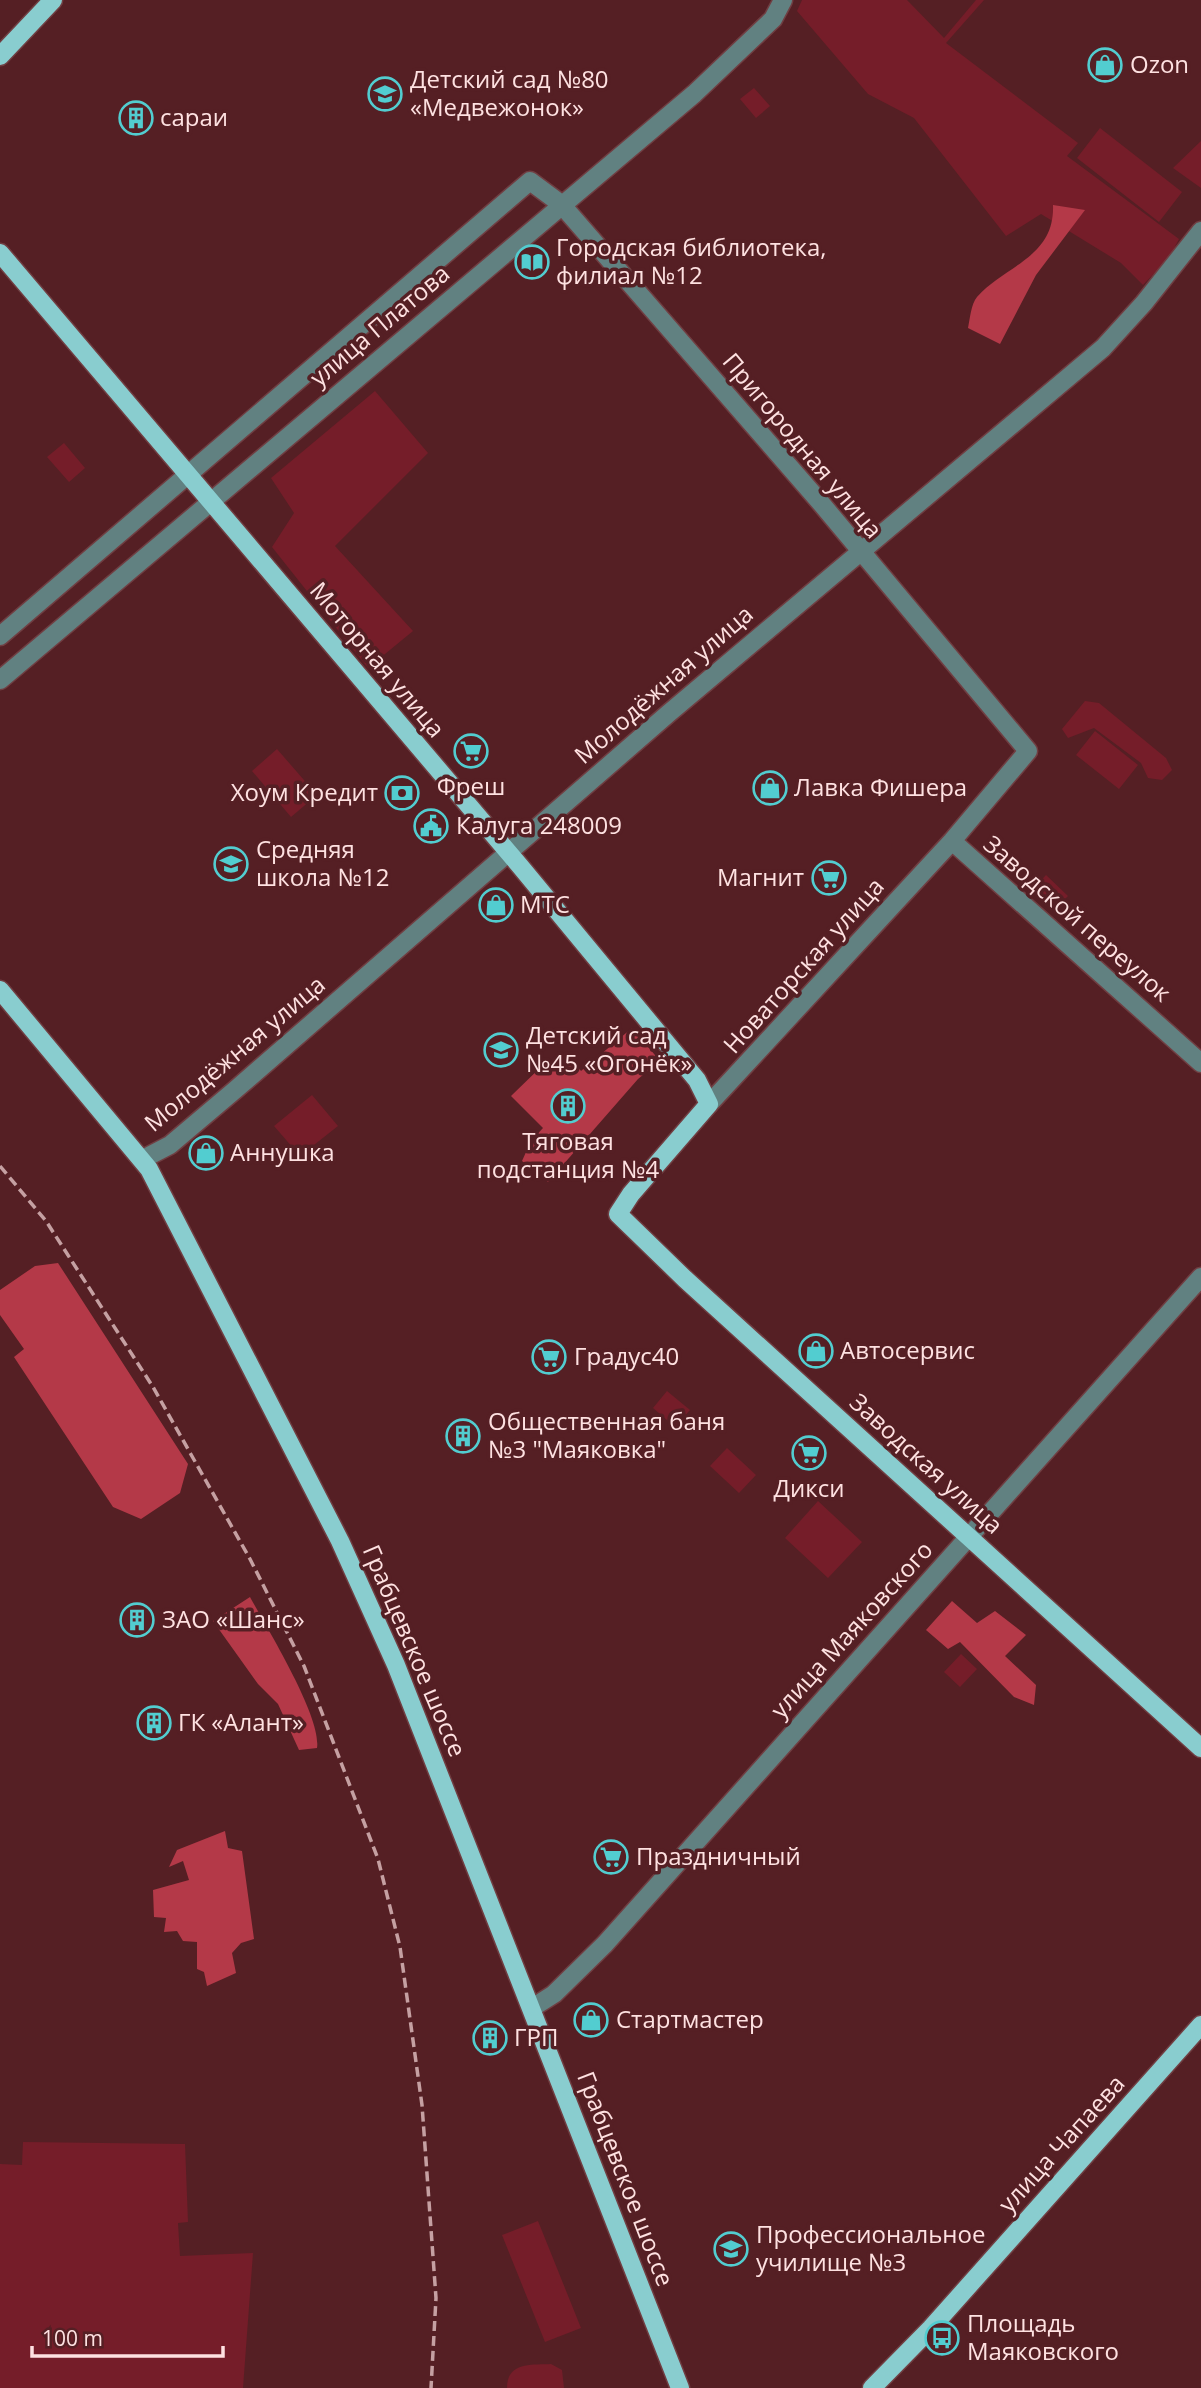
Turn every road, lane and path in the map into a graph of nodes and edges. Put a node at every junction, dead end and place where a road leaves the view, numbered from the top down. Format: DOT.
graph roads {
  1 [pos="53,0"];
  2 [pos="783,0"];
  3 [pos="0,56"];
  4 [pos="530,181"];
  5 [pos="561,204"];
  6 [pos="1201,231"];
  7 [pos="0,253"];
  8 [pos="189,476"];
  9 [pos="211,502"];
  10 [pos="859,550"];
  11 [pos="0,636"];
  12 [pos="0,680"];
  13 [pos="1028,751"];
  14 [pos="952,841"];
  15 [pos="508,851"];
  16 [pos="0,989"];
  17 [pos="1201,1063"];
  18 [pos="709,1104"];
  19 [pos="143,1159"];
  20 [pos="618,1214"];
  21 [pos="1201,1277"];
  22 [pos="968,1537"];
  23 [pos="1201,1748"];
  24 [pos="533,2008"];
  25 [pos="1201,2025"];
  26 [pos="680,2388"];
  27 [pos="872,2388"];
  1 -- 3 [label="main road"];
  2 -- 5 [label="street, улица Платова"];
  4 -- 5 [label="street, Пригородная улица"];
  4 -- 8 [label="street, улица Платова"];
  5 -- 9 [label="street, улица Платова"];
  5 -- 10 [label="street, Пригородная улица"];
  6 -- 10 [label="street, Молодёжная улица"];
  7 -- 8 [label="main road, Моторная улица"];
  8 -- 9 [label="main road, Моторная улица"];
  8 -- 11 [label="street, улица Платова"];
  9 -- 12 [label="street, улица Платова"];
  9 -- 15 [label="main road, Моторная улица"];
  10 -- 13 [label="street, Пригородная улица"];
  10 -- 15 [label="street, Молодёжная улица"];
  13 -- 14 [label="street, Новаторская улица"];
  14 -- 17 [label="street, Заводской переулок"];
  14 -- 18 [label="street, Новаторская улица"];
  15 -- 18 [label="main road, Моторная улица"];
  15 -- 19 [label="street, Молодёжная улица"];
  16 -- 19 [label="main road, Грабцевское шоссе"];
  18 -- 20 [label="main road, Новаторская улица"];
  19 -- 24 [label="main road, Грабцевское шоссе"];
  20 -- 22 [label="main road, Заводская улица"];
  21 -- 22 [label="street, улица Маяковского"];
  22 -- 23 [label="main road, Заводская улица"];
  22 -- 24 [label="street, улица Маяковского"];
  24 -- 26 [label="main road, Грабцевское шоссе"];
  25 -- 27 [label="main road, улица Чапаева"];
}
